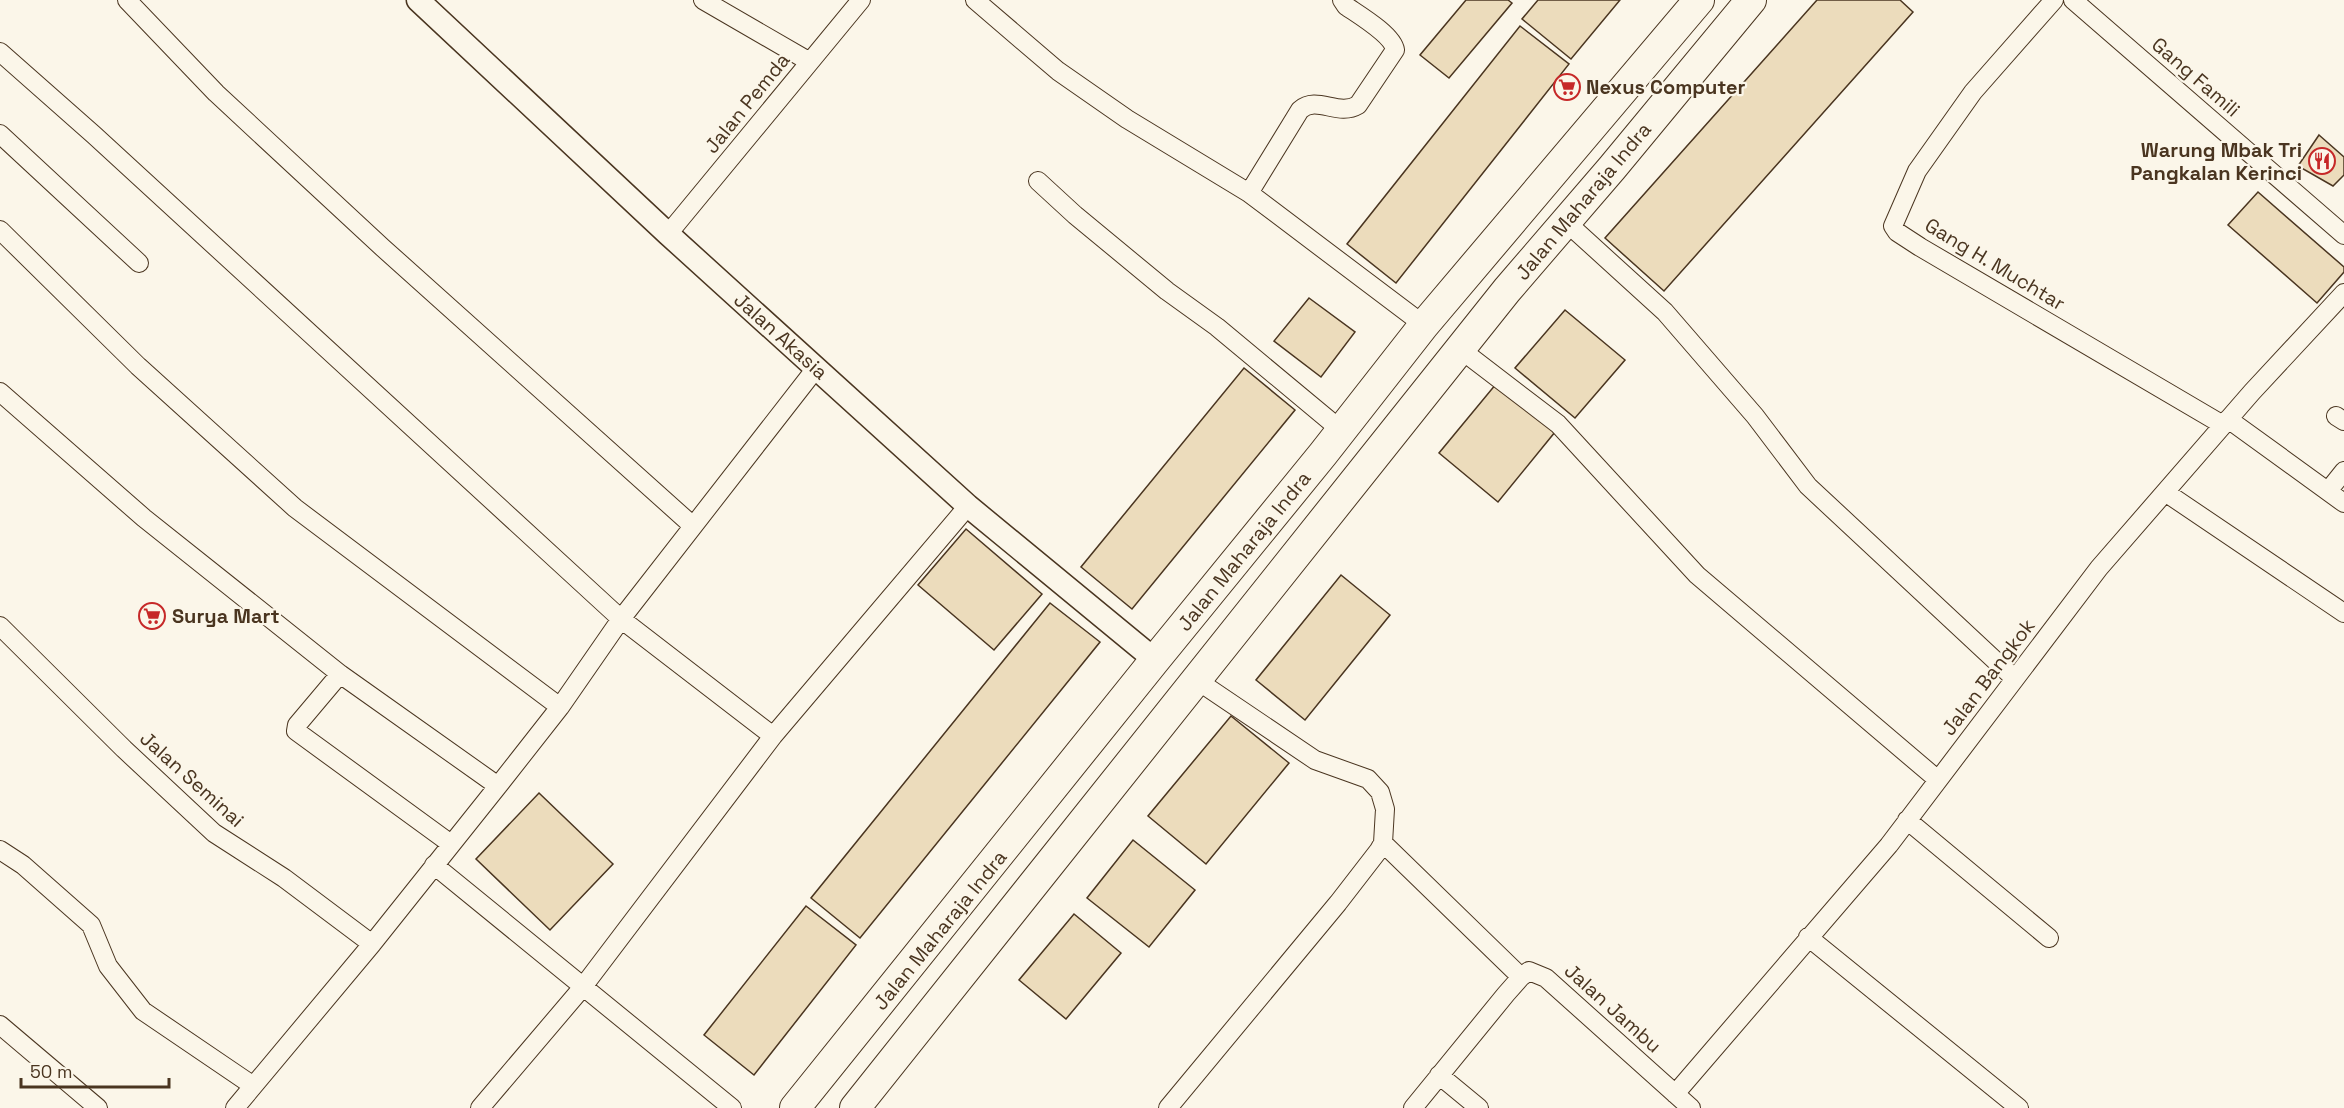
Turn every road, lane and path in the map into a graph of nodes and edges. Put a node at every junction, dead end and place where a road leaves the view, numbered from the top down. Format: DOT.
graph roads {
  1 [pos="127,0"];
  2 [pos="418,0"];
  3 [pos="703,0"];
  4 [pos="861,0"];
  5 [pos="975,0"];
  6 [pos="1342,0"];
  7 [pos="1699,0"];
  8 [pos="1751,0"];
  9 [pos="2054,0"];
  10 [pos="2073,0"];
  11 [pos="0,52"];
  12 [pos="810,62"];
  13 [pos="1580,140"];
  14 [pos="3,142"];
  15 [pos="1612,168"];
  16 [pos="1038,181"];
  17 [pos="1249,194"];
  18 [pos="1566,222"];
  19 [pos="0,230"];
  20 [pos="668,234"];
  21 [pos="2344,235"];
  22 [pos="139,263"];
  23 [pos="2344,293"];
  24 [pos="1424,325"];
  25 [pos="1460,349"];
  26 [pos="817,367"];
  27 [pos="0,392"];
  28 [pos="2225,422"];
  29 [pos="1342,430"];
  30 [pos="2344,471"];
  31 [pos="2165,492"];
  32 [pos="2328,492"];
  33 [pos="2344,503"];
  34 [pos="968,506"];
  35 [pos="693,526"];
  36 [pos="2344,613"];
  37 [pos="621,620"];
  38 [pos="0,626"];
  39 [pos="1155,660"];
  40 [pos="340,674"];
  41 [pos="1195,679"];
  42 [pos="2015,680"];
  43 [pos="560,707"];
  44 [pos="773,736"];
  45 [pos="1938,780"];
  46 [pos="498,786"];
  47 [pos="1907,820"];
  48 [pos="451,844"];
  49 [pos="1381,847"];
  50 [pos="0,850"];
  51 [pos="434,865"];
  52 [pos="1808,937"];
  53 [pos="2049,938"];
  54 [pos="372,944"];
  55 [pos="1521,977"];
  56 [pos="582,988"];
  57 [pos="0,1025"];
  58 [pos="1439,1075"];
  59 [pos="252,1085"];
  60 [pos="1676,1095"];
  61 [pos="98,1108"];
  62 [pos="235,1108"];
  63 [pos="480,1108"];
  64 [pos="732,1108"];
  65 [pos="795,1108"];
  66 [pos="855,1108"];
  67 [pos="1168,1108"];
  68 [pos="1413,1108"];
  69 [pos="1479,1108"];
  70 [pos="1691,1108"];
  71 [pos="2019,1108"];
  1 -- 35 [label="street"];
  2 -- 20 [label="street, Jalan Akasia"];
  3 -- 12 [label="street"];
  4 -- 12 [label="street, Jalan Pemda"];
  5 -- 17 [label="street"];
  6 -- 17 [label="street"];
  7 -- 13 [label="highway, Jalan Maharaja Indra"];
  8 -- 15 [label="highway, Jalan Maharaja Indra"];
  9 -- 28 [label="street, Gang H. Muchtar"];
  10 -- 21 [label="street, Gang Famili"];
  11 -- 37 [label="street"];
  12 -- 20 [label="street, Jalan Pemda"];
  13 -- 15 [label="highway"];
  13 -- 24 [label="highway, Jalan Maharaja Indra"];
  14 -- 22 [label="street"];
  15 -- 18 [label="highway, Jalan Maharaja Indra"];
  16 -- 29 [label="street"];
  17 -- 24 [label="street"];
  18 -- 25 [label="highway, Jalan Maharaja Indra"];
  18 -- 42 [label="street"];
  19 -- 43 [label="street"];
  20 -- 26 [label="street, Jalan Akasia"];
  23 -- 28 [label="street, Jalan Bangkok"];
  24 -- 29 [label="highway, Jalan Maharaja Indra"];
  25 -- 41 [label="highway, Jalan Maharaja Indra"];
  25 -- 45 [label="street"];
  26 -- 34 [label="street, Jalan Akasia"];
  26 -- 35 [label="street"];
  27 -- 40 [label="street"];
  28 -- 31 [label="street, Jalan Bangkok"];
  28 -- 32 [label="street"];
  29 -- 39 [label="highway, Jalan Maharaja Indra"];
  30 -- 32 [label="street"];
  31 -- 36 [label="street"];
  31 -- 42 [label="street, Jalan Bangkok"];
  32 -- 33 [label="street"];
  34 -- 39 [label="street, Jalan Akasia"];
  34 -- 44 [label="street"];
  35 -- 37 [label="street"];
  37 -- 43 [label="street"];
  37 -- 44 [label="street"];
  38 -- 54 [label="street, Jalan Seminai"];
  39 -- 65 [label="highway, Jalan Maharaja Indra"];
  40 -- 46 [label="street"];
  40 -- 48 [label="street"];
  41 -- 49 [label="street"];
  41 -- 66 [label="highway, Jalan Maharaja Indra"];
  42 -- 45 [label="street, Jalan Bangkok"];
  43 -- 46 [label="street"];
  44 -- 56 [label="street"];
  45 -- 47 [label="street, Jalan Bangkok"];
  46 -- 48 [label="street"];
  47 -- 52 [label="street, Jalan Bangkok"];
  47 -- 53 [label="street"];
  48 -- 51 [label="street"];
  49 -- 55 [label="street"];
  49 -- 67 [label="street"];
  50 -- 59 [label="street"];
  51 -- 54 [label="street"];
  51 -- 56 [label="street"];
  52 -- 60 [label="street, Jalan Bangkok"];
  52 -- 71 [label="street"];
  54 -- 59 [label="street"];
  55 -- 58 [label="street"];
  55 -- 60 [label="street, Jalan Jambu"];
  56 -- 63 [label="street"];
  56 -- 64 [label="street"];
  57 -- 61 [label="street"];
  58 -- 68 [label="street"];
  58 -- 69 [label="street"];
  59 -- 62 [label="street"];
  60 -- 70 [label="street, Jalan Jambu"];
}
